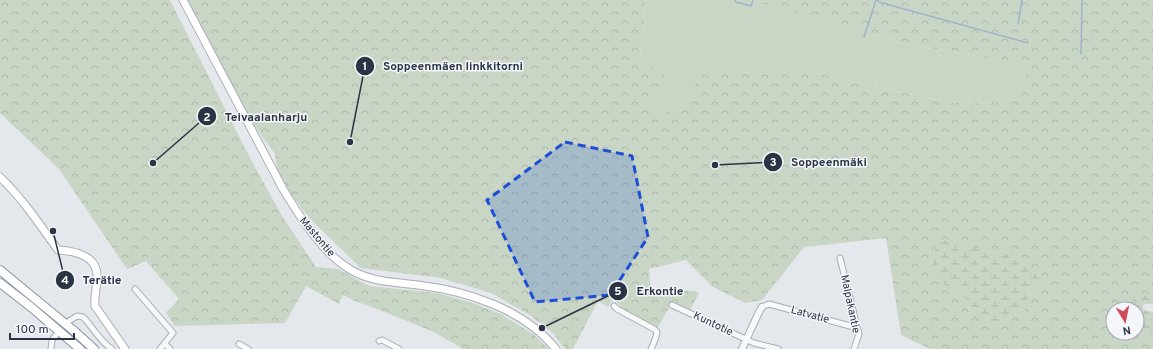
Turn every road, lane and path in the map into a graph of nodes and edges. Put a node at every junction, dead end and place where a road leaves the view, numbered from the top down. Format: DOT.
graph roads {
  1 [pos="183,0"];
  2 [pos="0,177"];
  3 [pos="840,258"];
  4 [pos="0,270"];
  5 [pos="0,283"];
  6 [pos="135,289"];
  7 [pos="672,305"];
  8 [pos="614,306"];
  9 [pos="762,306"];
  10 [pos="69,321"];
  11 [pos="857,327"];
  12 [pos="57,334"];
  13 [pos="746,339"];
  14 [pos="379,341"];
  15 [pos="165,344"];
  16 [pos="239,344"];
  17 [pos="124,348"];
  18 [pos="51,349"];
  19 [pos="80,349"];
  20 [pos="94,349"];
  21 [pos="112,349"];
  22 [pos="160,349"];
  23 [pos="170,349"];
  24 [pos="248,349"];
  25 [pos="399,349"];
  26 [pos="556,349"];
  27 [pos="651,349"];
  28 [pos="742,349"];
  29 [pos="778,349"];
  30 [pos="854,349"];
  1 -- 26 [label="main road, Mastontie"];
  2 -- 17 [label="main road"];
  3 -- 11 [label="street, Malpakantie"];
  4 -- 20 [label="highway"];
  5 -- 19 [label="highway"];
  6 -- 15 [label="street"];
  7 -- 13 [label="street, Kuntotie"];
  8 -- 27 [label="street"];
  9 -- 11 [label="street, Latvatie"];
  9 -- 13 [label="street"];
  10 -- 21 [label="street"];
  11 -- 30 [label="street, Malpakantie"];
  12 -- 18 [label="street"];
  13 -- 28 [label="street"];
  13 -- 29 [label="street, Kuntotie"];
  14 -- 25 [label="street"];
  15 -- 22 [label="street"];
  15 -- 23 [label="street"];
  16 -- 24 [label="street"];
}
